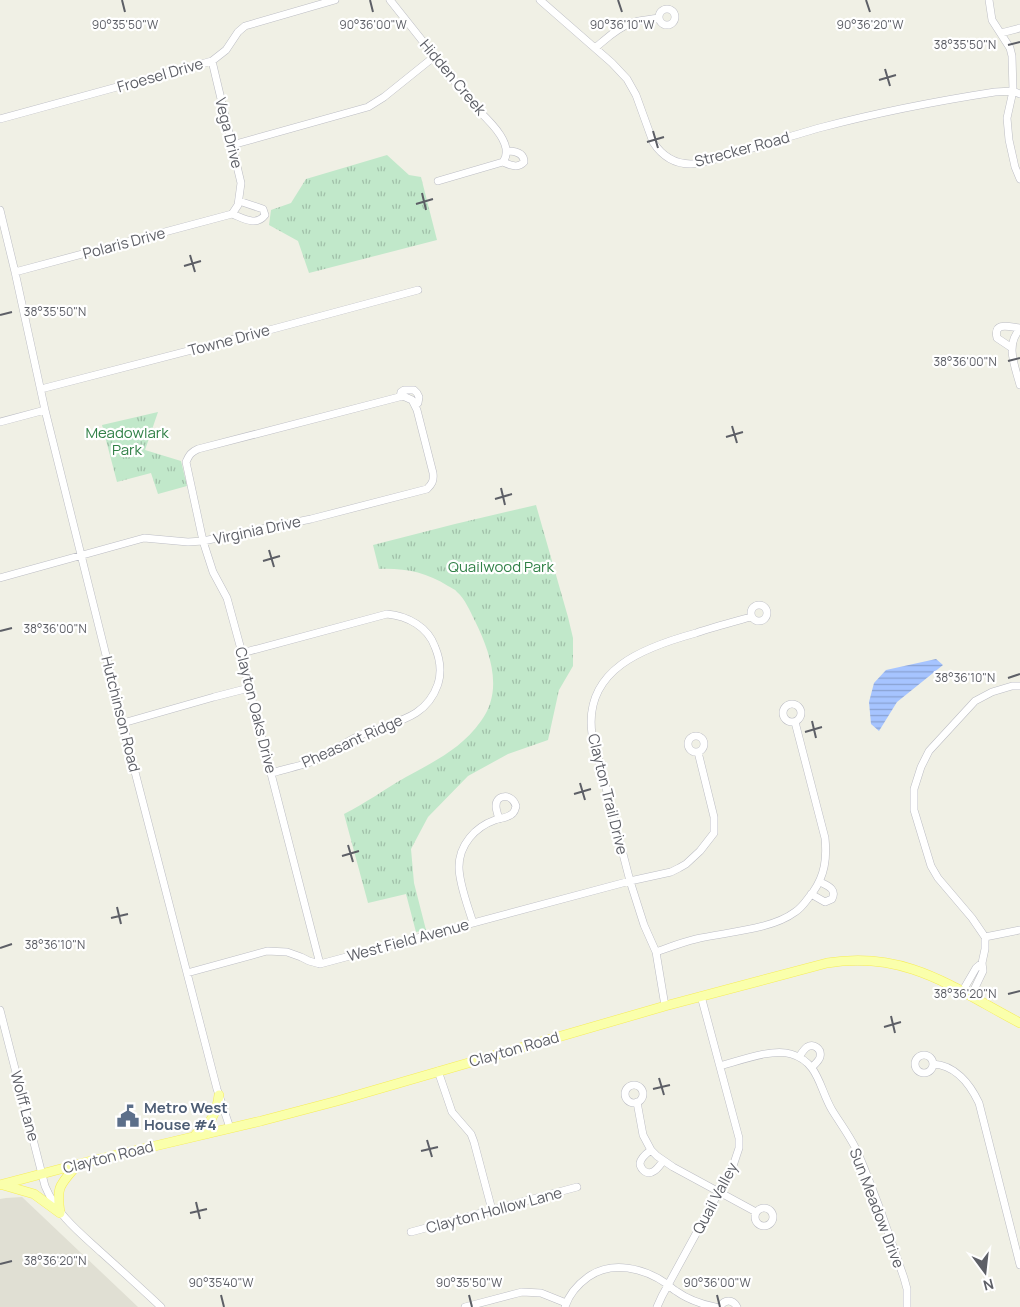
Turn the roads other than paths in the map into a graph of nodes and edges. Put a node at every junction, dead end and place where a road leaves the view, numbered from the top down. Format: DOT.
graph roads {
  1 [pos="335,0"];
  2 [pos="390,0"];
  3 [pos="540,0"];
  4 [pos="988,0"];
  5 [pos="658,18"];
  6 [pos="1020,28"];
  7 [pos="1001,33"];
  8 [pos="596,48"];
  9 [pos="435,56"];
  10 [pos="212,60"];
  11 [pos="1016,92"];
  12 [pos="0,119"];
  13 [pos="232,145"];
  14 [pos="1020,179"];
  15 [pos="438,181"];
  16 [pos="239,203"];
  17 [pos="0,210"];
  18 [pos="232,214"];
  19 [pos="15,272"];
  20 [pos="418,290"];
  21 [pos="1020,328"];
  22 [pos="1012,348"];
  23 [pos="1020,385"];
  24 [pos="40,390"];
  25 [pos="45,410"];
  26 [pos="0,422"];
  27 [pos="187,459"];
  28 [pos="203,541"];
  29 [pos="81,556"];
  30 [pos="0,578"];
  31 [pos="751,617"];
  32 [pos="242,653"];
  33 [pos="1020,686"];
  34 [pos="249,688"];
  35 [pos="123,722"];
  36 [pos="795,722"];
  37 [pos="698,752"];
  38 [pos="272,773"];
  39 [pos="499,819"];
  40 [pos="630,881"];
  41 [pos="820,882"];
  42 [pos="811,894"];
  43 [pos="473,923"];
  44 [pos="1020,930"];
  45 [pos="985,937"];
  46 [pos="656,952"];
  47 [pos="320,964"];
  48 [pos="187,973"];
  49 [pos="967,994"];
  50 [pos="701,996"];
  51 [pos="665,1006"];
  52 [pos="0,1010"];
  53 [pos="1020,1023"];
  54 [pos="799,1057"];
  55 [pos="933,1064"];
  56 [pos="720,1066"];
  57 [pos="812,1067"];
  58 [pos="438,1071"];
  59 [pos="219,1095"];
  60 [pos="637,1102"];
  61 [pos="230,1128"];
  62 [pos="191,1137"];
  63 [pos="651,1150"];
  64 [pos="663,1161"];
  65 [pos="78,1164"];
  66 [pos="42,1174"];
  67 [pos="1,1185"];
  68 [pos="577,1188"];
  69 [pos="719,1192"];
  70 [pos="492,1210"];
  71 [pos="756,1212"];
  72 [pos="60,1213"];
  73 [pos="410,1232"];
  74 [pos="1020,1265"];
  75 [pos="669,1284"];
  76 [pos="565,1305"];
  77 [pos="161,1307"];
  78 [pos="465,1307"];
  79 [pos="658,1307"];
  80 [pos="715,1307"];
  81 [pos="720,1307"];
  82 [pos="737,1307"];
  83 [pos="907,1307"];
  1 -- 10 [label="street, Froesel Drive"];
  2 -- 9 [label="street, Hidden Creek"];
  3 -- 8 [label="street, Strecker Road"];
  4 -- 7 [label="street"];
  5 -- 8 [label="street"];
  6 -- 7 [label="street"];
  7 -- 11 [label="street"];
  8 -- 11 [label="street, Strecker Road"];
  9 -- 13 [label="street"];
  9 -- 15 [label="street, Hidden Creek"];
  10 -- 12 [label="street, Froesel Drive"];
  10 -- 13 [label="street, Vega Drive"];
  11 -- 14 [label="street"];
  13 -- 16 [label="street, Vega Drive"];
  16 -- 18 [label="street"];
  16 -- 18 [label="street"];
  17 -- 19 [label="street, Hutchinson Road"];
  18 -- 19 [label="street, Polaris Drive"];
  19 -- 24 [label="street, Hutchinson Road"];
  20 -- 24 [label="street, Towne Drive"];
  21 -- 22 [label="street"];
  21 -- 22 [label="street"];
  22 -- 23 [label="street"];
  24 -- 25 [label="street, Hutchinson Road"];
  25 -- 26 [label="street"];
  25 -- 29 [label="street, Hutchinson Road"];
  27 -- 28 [label="street, Clayton Oaks Drive"];
  27 -- 28 [label="street, Virginia Drive"];
  28 -- 29 [label="street, Virginia Drive"];
  28 -- 32 [label="street, Clayton Oaks Drive"];
  29 -- 30 [label="street, Virginia Drive"];
  29 -- 35 [label="street, Hutchinson Road"];
  31 -- 40 [label="street, Clayton Trail Drive"];
  32 -- 34 [label="street, Clayton Oaks Drive"];
  32 -- 38 [label="street, Pheasant Ridge"];
  33 -- 45 [label="street"];
  34 -- 35 [label="street"];
  34 -- 38 [label="street, Clayton Oaks Drive"];
  35 -- 48 [label="street, Hutchinson Road"];
  36 -- 41 [label="street"];
  37 -- 40 [label="street, West Field Avenue"];
  38 -- 47 [label="street, Clayton Oaks Drive"];
  39 -- 39 [label="street"];
  39 -- 43 [label="street"];
  40 -- 43 [label="street, West Field Avenue"];
  40 -- 46 [label="street, Clayton Trail Drive"];
  41 -- 42 [label="street"];
  41 -- 42 [label="street"];
  42 -- 46 [label="street"];
  43 -- 47 [label="street, West Field Avenue"];
  44 -- 45 [label="street"];
  45 -- 49 [label="street"];
  46 -- 51 [label="street, Clayton Trail Drive"];
  47 -- 48 [label="street"];
  48 -- 59 [label="street, Hutchinson Road"];
  49 -- 50 [label="main road, Clayton Road"];
  49 -- 53 [label="main road, Clayton Road"];
  50 -- 51 [label="main road, Clayton Road"];
  50 -- 56 [label="street, Quail Valley"];
  51 -- 58 [label="main road, Clayton Road"];
  52 -- 66 [label="street, Wolff Lane"];
  54 -- 56 [label="street, Sun Meadow Drive"];
  54 -- 57 [label="street, Sun Meadow Drive"];
  54 -- 57 [label="street"];
  55 -- 74 [label="street"];
  56 -- 69 [label="street, Quail Valley"];
  57 -- 83 [label="street, Sun Meadow Drive"];
  58 -- 61 [label="main road, Clayton Road"];
  58 -- 70 [label="street"];
  59 -- 61 [label="street, Hutchinson Road"];
  59 -- 62 [label="main road"];
  60 -- 63 [label="street"];
  61 -- 62 [label="main road, Clayton Road"];
  62 -- 65 [label="main road, Clayton Road"];
  63 -- 64 [label="street"];
  63 -- 64 [label="street"];
  64 -- 69 [label="street"];
  65 -- 66 [label="main road, Clayton Road"];
  65 -- 72 [label="main road"];
  66 -- 67 [label="main road, Clayton Road"];
  66 -- 72 [label="street, Wolff Lane"];
  67 -- 72 [label="main road"];
  68 -- 70 [label="street, Clayton Hollow Lane"];
  69 -- 71 [label="street"];
  69 -- 75 [label="street, Quail Valley"];
  70 -- 73 [label="street, Clayton Hollow Lane"];
  72 -- 77 [label="street, Wolff Lane"];
  75 -- 76 [label="street"];
  75 -- 79 [label="street, Quail Valley"];
  75 -- 80 [label="street"];
  76 -- 78 [label="street"];
  81 -- 82 [label="street"];
}
